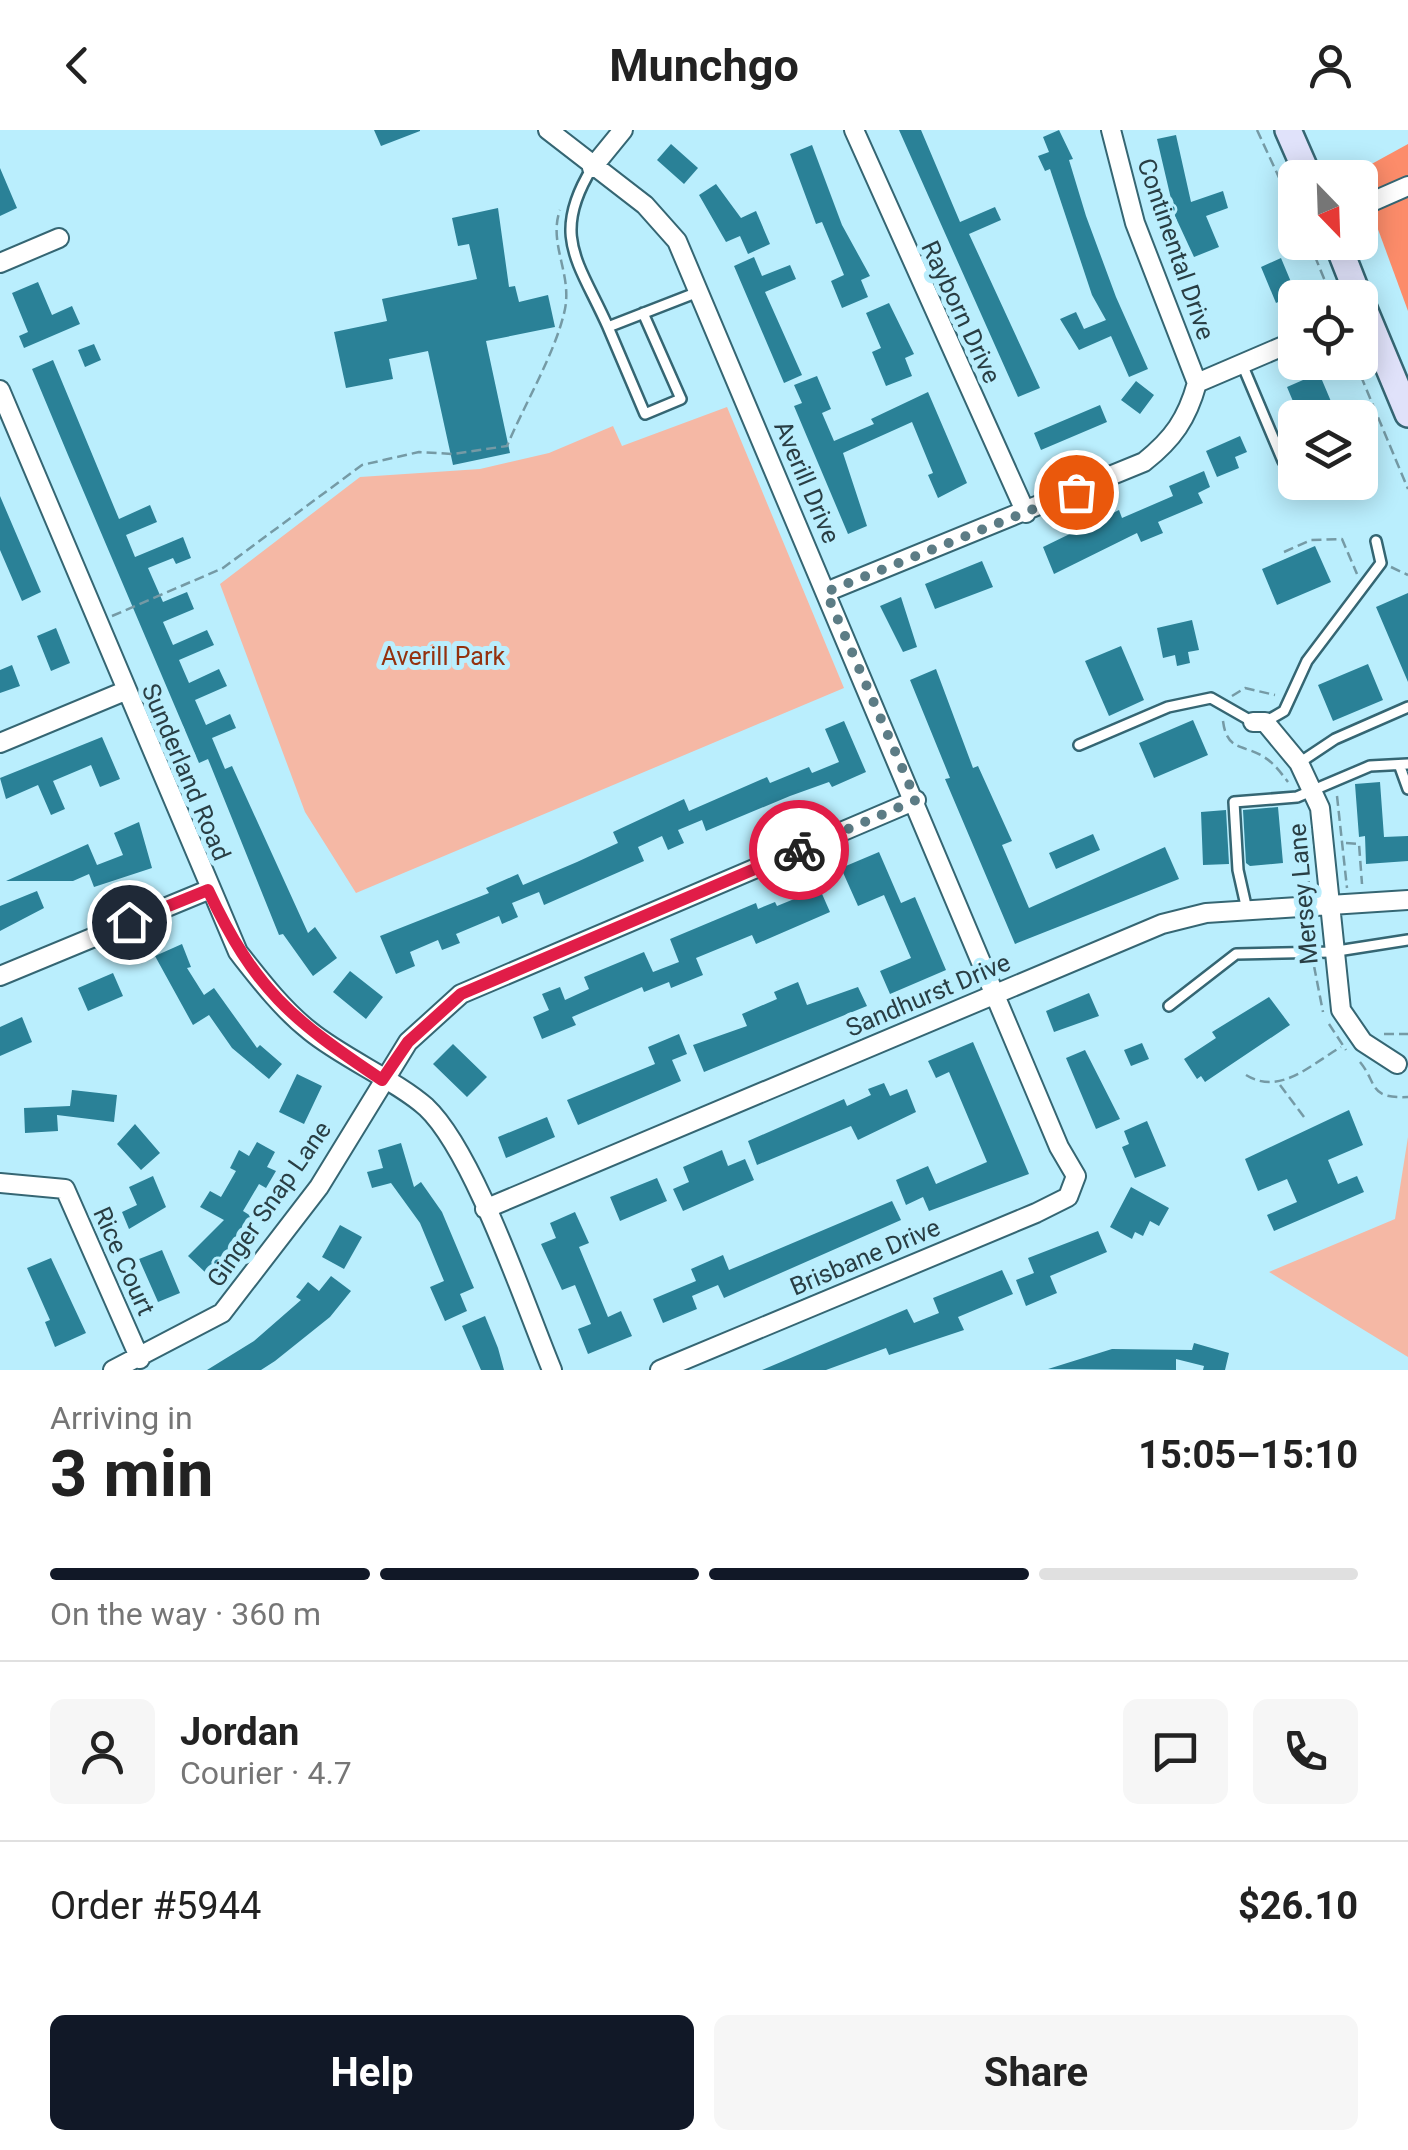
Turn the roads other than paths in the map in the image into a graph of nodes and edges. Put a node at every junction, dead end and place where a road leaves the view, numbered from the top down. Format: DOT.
graph roads {
  1 [pos="548,130"];
  2 [pos="623,130"];
  3 [pos="854,130"];
  4 [pos="1111,130"];
  5 [pos="1288,130"];
  6 [pos="1301,160"];
  7 [pos="592,168"];
  8 [pos="1408,186"];
  9 [pos="1378,199"];
  10 [pos="59,238"];
  11 [pos="0,263"];
  12 [pos="700,290"];
  13 [pos="643,313"];
  14 [pos="608,327"];
  15 [pos="1378,344"];
  16 [pos="1278,348"];
  17 [pos="1242,364"];
  18 [pos="1198,383"];
  19 [pos="0,390"];
  20 [pos="1408,414"];
  21 [pos="1278,447"];
  22 [pos="1026,513"];
  23 [pos="1376,542"];
  24 [pos="826,592"];
  25 [pos="125,691"];
  26 [pos="1408,708"];
  27 [pos="1259,722"];
  28 [pos="0,743"];
  29 [pos="1079,745"];
  30 [pos="1299,763"];
  31 [pos="1404,766"];
  32 [pos="1408,789"];
  33 [pos="1314,791"];
  34 [pos="916,800"];
  35 [pos="208,890"];
  36 [pos="1341,900"];
  37 [pos="1408,900"];
  38 [pos="1247,910"];
  39 [pos="1408,940"];
  40 [pos="1332,952"];
  41 [pos="0,976"];
  42 [pos="995,994"];
  43 [pos="1169,1006"];
  44 [pos="1397,1064"];
  45 [pos="382,1080"];
  46 [pos="1076,1176"];
  47 [pos="0,1184"];
  48 [pos="485,1208"];
  49 [pos="140,1359"];
  50 [pos="113,1370"];
  51 [pos="552,1370"];
  52 [pos="660,1370"];
  1 -- 7 [label="street, Averill Drive"];
  2 -- 7 [label="street"];
  3 -- 22 [label="street, Rayborn Drive"];
  4 -- 18 [label="street, Continental Drive"];
  5 -- 6 [label="main road"];
  7 -- 12 [label="street, Averill Drive"];
  7 -- 14 [label="lane"];
  8 -- 9 [label="street"];
  10 -- 11 [label="street"];
  12 -- 13 [label="lane"];
  12 -- 24 [label="street, Averill Drive"];
  13 -- 14 [label="lane"];
  13 -- 14 [label="lane"];
  15 -- 20 [label="main road"];
  16 -- 17 [label="street"];
  17 -- 18 [label="street"];
  17 -- 21 [label="lane"];
  18 -- 22 [label="street"];
  19 -- 25 [label="street, Sunderland Road"];
  22 -- 24 [label="street"];
  23 -- 27 [label="lane"];
  24 -- 34 [label="street, Averill Drive"];
  25 -- 28 [label="street"];
  25 -- 35 [label="street, Sunderland Road"];
  26 -- 30 [label="lane"];
  27 -- 29 [label="lane"];
  27 -- 30 [label="street, Mersey Lane"];
  30 -- 33 [label="street, Mersey Lane"];
  31 -- 32 [label="lane"];
  31 -- 33 [label="lane"];
  33 -- 36 [label="street, Mersey Lane"];
  33 -- 38 [label="lane"];
  34 -- 42 [label="street, Averill Drive"];
  34 -- 45 [label="street, Ginger Snap Lane"];
  35 -- 41 [label="street"];
  35 -- 45 [label="street, Sunderland Road"];
  36 -- 37 [label="street, Sandhurst Drive"];
  36 -- 38 [label="street, Sandhurst Drive"];
  36 -- 40 [label="street, Mersey Lane"];
  38 -- 42 [label="street, Sandhurst Drive"];
  39 -- 40 [label="lane"];
  40 -- 43 [label="lane"];
  40 -- 44 [label="street, Mersey Lane"];
  42 -- 46 [label="street, Averill Drive"];
  42 -- 48 [label="street, Sandhurst Drive"];
  45 -- 48 [label="street, Sunderland Road"];
  45 -- 49 [label="street, Ginger Snap Lane"];
  46 -- 52 [label="street, Brisbane Drive"];
  47 -- 49 [label="street, Rice Court"];
  48 -- 51 [label="street, Sunderland Road"];
  49 -- 50 [label="street, Ginger Snap Lane"];
}
